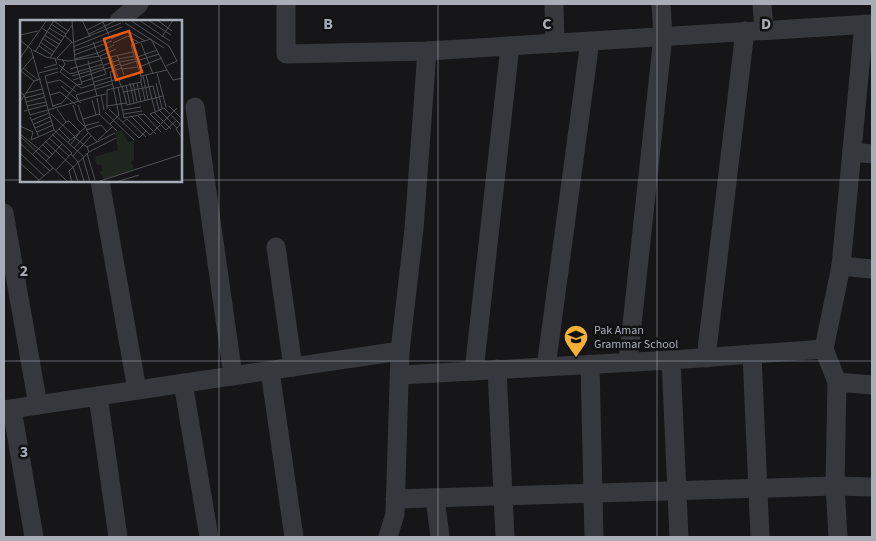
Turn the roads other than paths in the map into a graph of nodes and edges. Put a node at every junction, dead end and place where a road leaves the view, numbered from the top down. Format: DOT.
graph roads {
  1 [pos="139,4"];
  2 [pos="286,4"];
  3 [pos="554,4"];
  4 [pos="661,4"];
  5 [pos="762,4"];
  6 [pos="120,20"];
  7 [pos="868,24"];
  8 [pos="764,30"];
  9 [pos="745,31"];
  10 [pos="663,36"];
  11 [pos="590,41"];
  12 [pos="555,43"];
  13 [pos="510,46"];
  14 [pos="428,51"];
  15 [pos="195,107"];
  16 [pos="852,152"];
  17 [pos="872,154"];
  18 [pos="100,182"];
  19 [pos="4,213"];
  20 [pos="276,247"];
  21 [pos="841,266"];
  22 [pos="872,269"];
  23 [pos="824,349"];
  24 [pos="400,352"];
  25 [pos="752,354"];
  26 [pos="706,358"];
  27 [pos="671,360"];
  28 [pos="628,362"];
  29 [pos="590,364"];
  30 [pos="546,366"];
  31 [pos="294,367"];
  32 [pos="497,369"];
  33 [pos="270,371"];
  34 [pos="474,371"];
  35 [pos="400,375"];
  36 [pos="232,376"];
  37 [pos="837,382"];
  38 [pos="183,384"];
  39 [pos="872,385"];
  40 [pos="137,390"];
  41 [pos="98,396"];
  42 [pos="38,405"];
  43 [pos="8,409"];
  44 [pos="835,486"];
  45 [pos="872,487"];
  46 [pos="758,488"];
  47 [pos="678,491"];
  48 [pos="594,493"];
  49 [pos="502,496"];
  50 [pos="435,498"];
  51 [pos="395,499"];
  52 [pos="34,537"];
  53 [pos="118,537"];
  54 [pos="208,537"];
  55 [pos="294,537"];
  56 [pos="388,537"];
  57 [pos="440,537"];
  58 [pos="505,537"];
  59 [pos="594,537"];
  60 [pos="679,537"];
  61 [pos="760,537"];
  62 [pos="838,537"];
  1 -- 6 [label="street"];
  2 -- 14 [label="street"];
  3 -- 12 [label="street"];
  4 -- 10 [label="street"];
  5 -- 8 [label="street"];
  7 -- 8 [label="street"];
  7 -- 16 [label="street"];
  8 -- 9 [label="street"];
  9 -- 10 [label="street"];
  9 -- 26 [label="street"];
  10 -- 11 [label="street"];
  10 -- 28 [label="street"];
  11 -- 12 [label="street"];
  11 -- 30 [label="street"];
  12 -- 13 [label="street"];
  13 -- 14 [label="street"];
  13 -- 34 [label="street"];
  14 -- 24 [label="street"];
  15 -- 36 [label="street"];
  16 -- 17 [label="street"];
  16 -- 21 [label="street"];
  18 -- 40 [label="street"];
  19 -- 42 [label="street"];
  20 -- 31 [label="street"];
  21 -- 22 [label="street"];
  21 -- 23 [label="street"];
  23 -- 25 [label="street"];
  23 -- 37 [label="street"];
  24 -- 31 [label="street"];
  24 -- 35 [label="street"];
  25 -- 26 [label="street"];
  25 -- 46 [label="street"];
  26 -- 27 [label="street"];
  27 -- 28 [label="street"];
  27 -- 47 [label="street"];
  28 -- 29 [label="street"];
  29 -- 30 [label="street"];
  29 -- 48 [label="street"];
  30 -- 32 [label="street"];
  31 -- 33 [label="street"];
  32 -- 34 [label="street"];
  32 -- 49 [label="street"];
  33 -- 36 [label="street"];
  33 -- 55 [label="street"];
  34 -- 35 [label="street"];
  35 -- 51 [label="street"];
  36 -- 38 [label="street"];
  37 -- 39 [label="street"];
  37 -- 44 [label="street"];
  38 -- 40 [label="street"];
  38 -- 54 [label="street"];
  40 -- 41 [label="street"];
  41 -- 42 [label="street"];
  41 -- 53 [label="street"];
  42 -- 43 [label="street"];
  43 -- 52 [label="street"];
  44 -- 45 [label="street"];
  44 -- 46 [label="street"];
  44 -- 62 [label="street"];
  46 -- 47 [label="street"];
  46 -- 61 [label="street"];
  47 -- 48 [label="street"];
  47 -- 60 [label="street"];
  48 -- 49 [label="street"];
  48 -- 59 [label="street"];
  49 -- 50 [label="street"];
  49 -- 58 [label="street"];
  50 -- 51 [label="street"];
  50 -- 57 [label="street"];
  51 -- 56 [label="street"];
}
